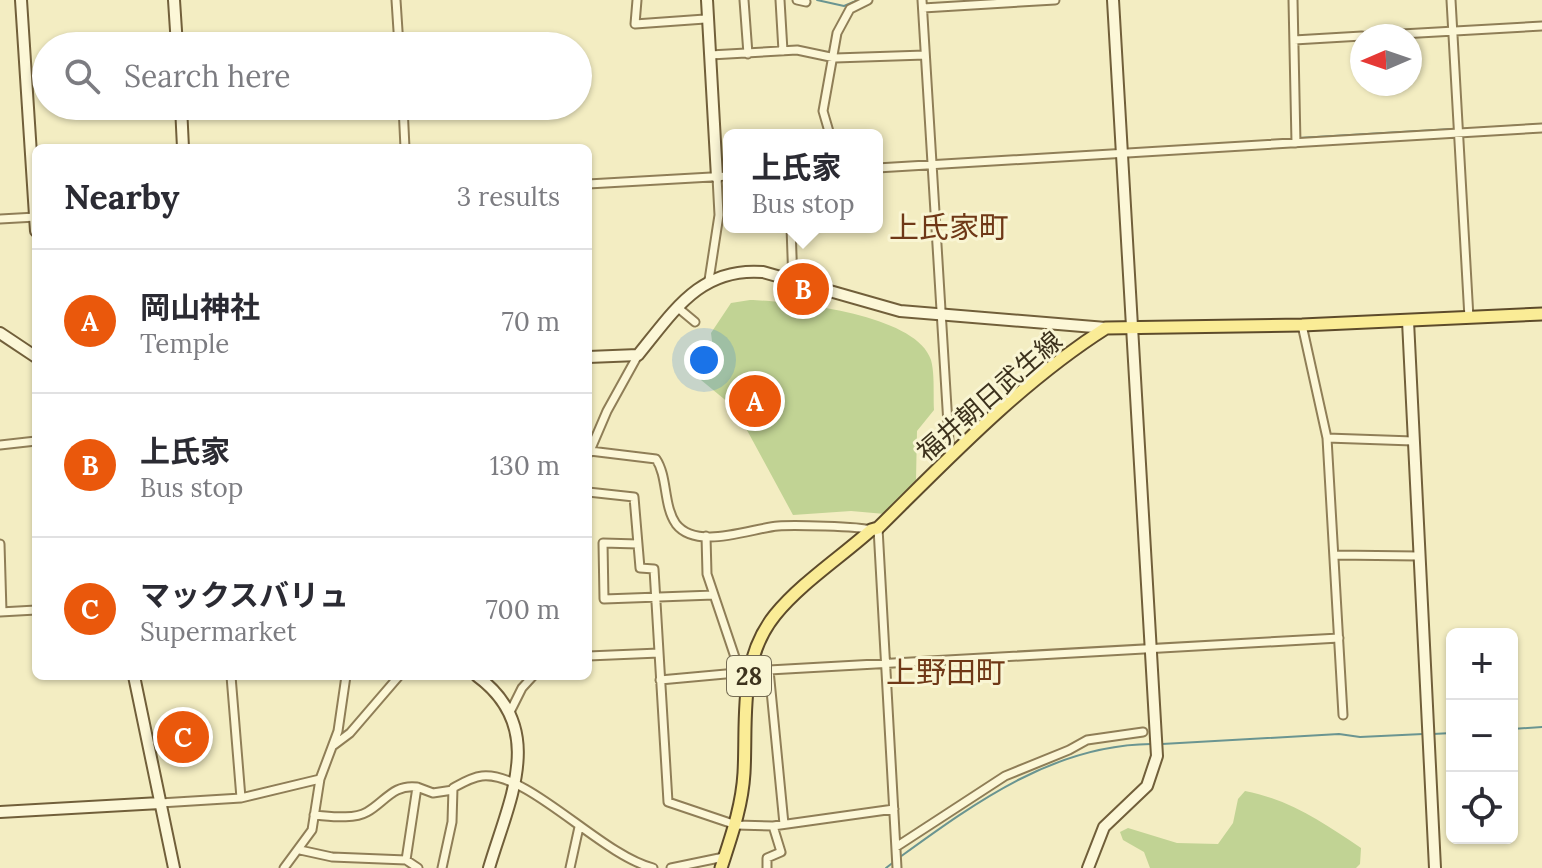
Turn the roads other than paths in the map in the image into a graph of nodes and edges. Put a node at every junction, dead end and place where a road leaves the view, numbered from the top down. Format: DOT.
graph roads {
  1 [pos="21,0"];
  2 [pos="174,0"];
  3 [pos="396,0"];
  4 [pos="637,0"];
  5 [pos="707,0"];
  6 [pos="744,0"];
  7 [pos="780,0"];
  8 [pos="868,0"];
  9 [pos="1055,0"];
  10 [pos="1113,0"];
  11 [pos="1293,0"];
  12 [pos="1451,0"];
  13 [pos="849,4"];
  14 [pos="922,4"];
  15 [pos="705,19"];
  16 [pos="1542,26"];
  17 [pos="1453,31"];
  18 [pos="176,32"];
  19 [pos="398,32"];
  20 [pos="1422,33"];
  21 [pos="1350,37"];
  22 [pos="1294,40"];
  23 [pos="783,51"];
  24 [pos="748,54"];
  25 [pos="710,55"];
  26 [pos="925,55"];
  27 [pos="835,58"];
  28 [pos="182,120"];
  29 [pos="404,120"];
  30 [pos="1542,128"];
  31 [pos="828,129"];
  32 [pos="1459,134"];
  33 [pos="1296,143"];
  34 [pos="183,144"];
  35 [pos="405,144"];
  36 [pos="1121,154"];
  37 [pos="932,165"];
  38 [pos="883,168"];
  39 [pos="32,170"];
  40 [pos="723,176"];
  41 [pos="717,177"];
  42 [pos="592,184"];
  43 [pos="32,217"];
  44 [pos="0,219"];
  45 [pos="791,233"];
  46 [pos="709,280"];
  47 [pos="793,283"];
  48 [pos="677,307"];
  49 [pos="1542,314"];
  50 [pos="941,315"];
  51 [pos="1469,318"];
  52 [pos="1408,321"];
  53 [pos="695,322"];
  54 [pos="1302,325"];
  55 [pos="1131,327"];
  56 [pos="1106,328"];
  57 [pos="0,333"];
  58 [pos="32,354"];
  59 [pos="638,355"];
  60 [pos="592,357"];
  61 [pos="1327,438"];
  62 [pos="32,441"];
  63 [pos="1413,441"];
  64 [pos="0,445"];
  65 [pos="592,446"];
  66 [pos="592,453"];
  67 [pos="950,458"];
  68 [pos="592,492"];
  69 [pos="875,529"];
  70 [pos="706,536"];
  71 [pos="0,544"];
  72 [pos="638,544"];
  73 [pos="1335,555"];
  74 [pos="1418,556"];
  75 [pos="714,595"];
  76 [pos="655,598"];
  77 [pos="32,610"];
  78 [pos="1,612"];
  79 [pos="1339,638"];
  80 [pos="1150,650"];
  81 [pos="659,653"];
  82 [pos="592,656"];
  83 [pos="886,665"];
  84 [pos="769,670"];
  85 [pos="745,671"];
  86 [pos="135,680"];
  87 [pos="231,680"];
  88 [pos="345,680"];
  89 [pos="396,680"];
  90 [pos="482,680"];
  91 [pos="529,680"];
  92 [pos="660,680"];
  93 [pos="510,712"];
  94 [pos="1343,715"];
  95 [pos="1143,732"];
  96 [pos="332,746"];
  97 [pos="320,779"];
  98 [pos="515,782"];
  99 [pos="417,787"];
  100 [pos="453,790"];
  101 [pos="241,798"];
  102 [pos="160,803"];
  103 [pos="894,809"];
  104 [pos="0,812"];
  105 [pos="314,815"];
  106 [pos="784,824"];
  107 [pos="736,825"];
  108 [pos="773,826"];
  109 [pos="579,827"];
  110 [pos="300,850"];
  111 [pos="896,850"];
  112 [pos="406,860"];
  113 [pos="723,863"];
  114 [pos="636,866"];
  115 [pos="174,868"];
  116 [pos="284,868"];
  117 [pos="418,868"];
  118 [pos="442,868"];
  119 [pos="489,868"];
  120 [pos="570,868"];
  121 [pos="653,868"];
  122 [pos="671,868"];
  123 [pos="767,868"];
  124 [pos="897,868"];
  125 [pos="1088,868"];
  126 [pos="1435,868"];
  1 -- 39 [label="street"];
  2 -- 18 [label="street"];
  3 -- 19 [label="street"];
  4 -- 15 [label="street"];
  5 -- 25 [label="street"];
  6 -- 24 [label="street"];
  7 -- 23 [label="street"];
  8 -- 13 [label="street"];
  9 -- 14 [label="street"];
  10 -- 36 [label="street"];
  11 -- 22 [label="street"];
  12 -- 17 [label="street"];
  13 -- 27 [label="street"];
  14 -- 26 [label="street"];
  16 -- 17 [label="street"];
  17 -- 20 [label="street"];
  17 -- 32 [label="street"];
  21 -- 22 [label="street"];
  22 -- 33 [label="street"];
  23 -- 24 [label="street"];
  23 -- 27 [label="street"];
  24 -- 25 [label="street"];
  25 -- 41 [label="street"];
  26 -- 27 [label="street"];
  26 -- 37 [label="street"];
  27 -- 31 [label="street"];
  28 -- 34 [label="street"];
  29 -- 35 [label="street"];
  30 -- 32 [label="street"];
  32 -- 33 [label="street"];
  32 -- 51 [label="street"];
  33 -- 36 [label="street"];
  36 -- 37 [label="street"];
  36 -- 55 [label="street"];
  37 -- 38 [label="street"];
  37 -- 50 [label="street"];
  40 -- 41 [label="street"];
  41 -- 42 [label="street"];
  41 -- 46 [label="street"];
  43 -- 44 [label="street"];
  45 -- 47 [label="street"];
  46 -- 47 [label="street"];
  46 -- 48 [label="street"];
  47 -- 50 [label="street"];
  48 -- 53 [label="street"];
  48 -- 59 [label="street"];
  49 -- 51 [label="main road"];
  50 -- 56 [label="street"];
  50 -- 67 [label="street"];
  51 -- 52 [label="main road"];
  52 -- 54 [label="main road"];
  52 -- 63 [label="street"];
  54 -- 55 [label="main road"];
  54 -- 61 [label="street"];
  55 -- 56 [label="main road"];
  55 -- 80 [label="street"];
  56 -- 67 [label="main road, 福井朝日武生線 / 28"];
  57 -- 58 [label="street"];
  59 -- 60 [label="street"];
  59 -- 65 [label="street"];
  61 -- 63 [label="street"];
  61 -- 73 [label="street"];
  62 -- 64 [label="street"];
  63 -- 74 [label="street"];
  66 -- 70 [label="street"];
  67 -- 69 [label="main road, 福井朝日武生線 / 28"];
  68 -- 72 [label="street"];
  69 -- 70 [label="street"];
  69 -- 83 [label="street"];
  69 -- 85 [label="main road, 福井朝日武生線 / 28"];
  70 -- 75 [label="street"];
  71 -- 78 [label="street"];
  72 -- 76 [label="street"];
  72 -- 76 [label="street"];
  73 -- 74 [label="street"];
  73 -- 79 [label="street"];
  74 -- 126 [label="street"];
  75 -- 76 [label="street"];
  75 -- 85 [label="street"];
  76 -- 81 [label="street"];
  77 -- 78 [label="street"];
  79 -- 80 [label="street"];
  79 -- 94 [label="street"];
  80 -- 83 [label="street"];
  80 -- 125 [label="street"];
  81 -- 82 [label="street"];
  81 -- 92 [label="street"];
  83 -- 84 [label="street"];
  83 -- 103 [label="street"];
  84 -- 85 [label="street"];
  84 -- 106 [label="street"];
  85 -- 92 [label="street"];
  85 -- 107 [label="main road, 福井朝日武生線 / 28"];
  86 -- 102 [label="street"];
  87 -- 101 [label="street"];
  88 -- 96 [label="street"];
  89 -- 96 [label="street"];
  90 -- 93 [label="street"];
  91 -- 93 [label="street"];
  92 -- 107 [label="street"];
  93 -- 98 [label="street"];
  95 -- 111 [label="street"];
  96 -- 97 [label="street"];
  97 -- 101 [label="street"];
  97 -- 105 [label="street"];
  98 -- 100 [label="street"];
  98 -- 109 [label="street"];
  98 -- 119 [label="street"];
  99 -- 100 [label="street"];
  99 -- 105 [label="street"];
  99 -- 112 [label="street"];
  100 -- 118 [label="street"];
  101 -- 102 [label="street"];
  102 -- 104 [label="street"];
  102 -- 115 [label="street"];
  103 -- 106 [label="street"];
  103 -- 111 [label="street"];
  105 -- 110 [label="street"];
  106 -- 108 [label="street"];
  107 -- 108 [label="street"];
  107 -- 113 [label="main road, 福井朝日武生線 / 28"];
  108 -- 123 [label="street"];
  109 -- 114 [label="street"];
  109 -- 120 [label="street"];
  110 -- 112 [label="street"];
  110 -- 116 [label="street"];
  111 -- 124 [label="street"];
  112 -- 117 [label="street"];
  113 -- 122 [label="street"];
  114 -- 121 [label="street"];
}
